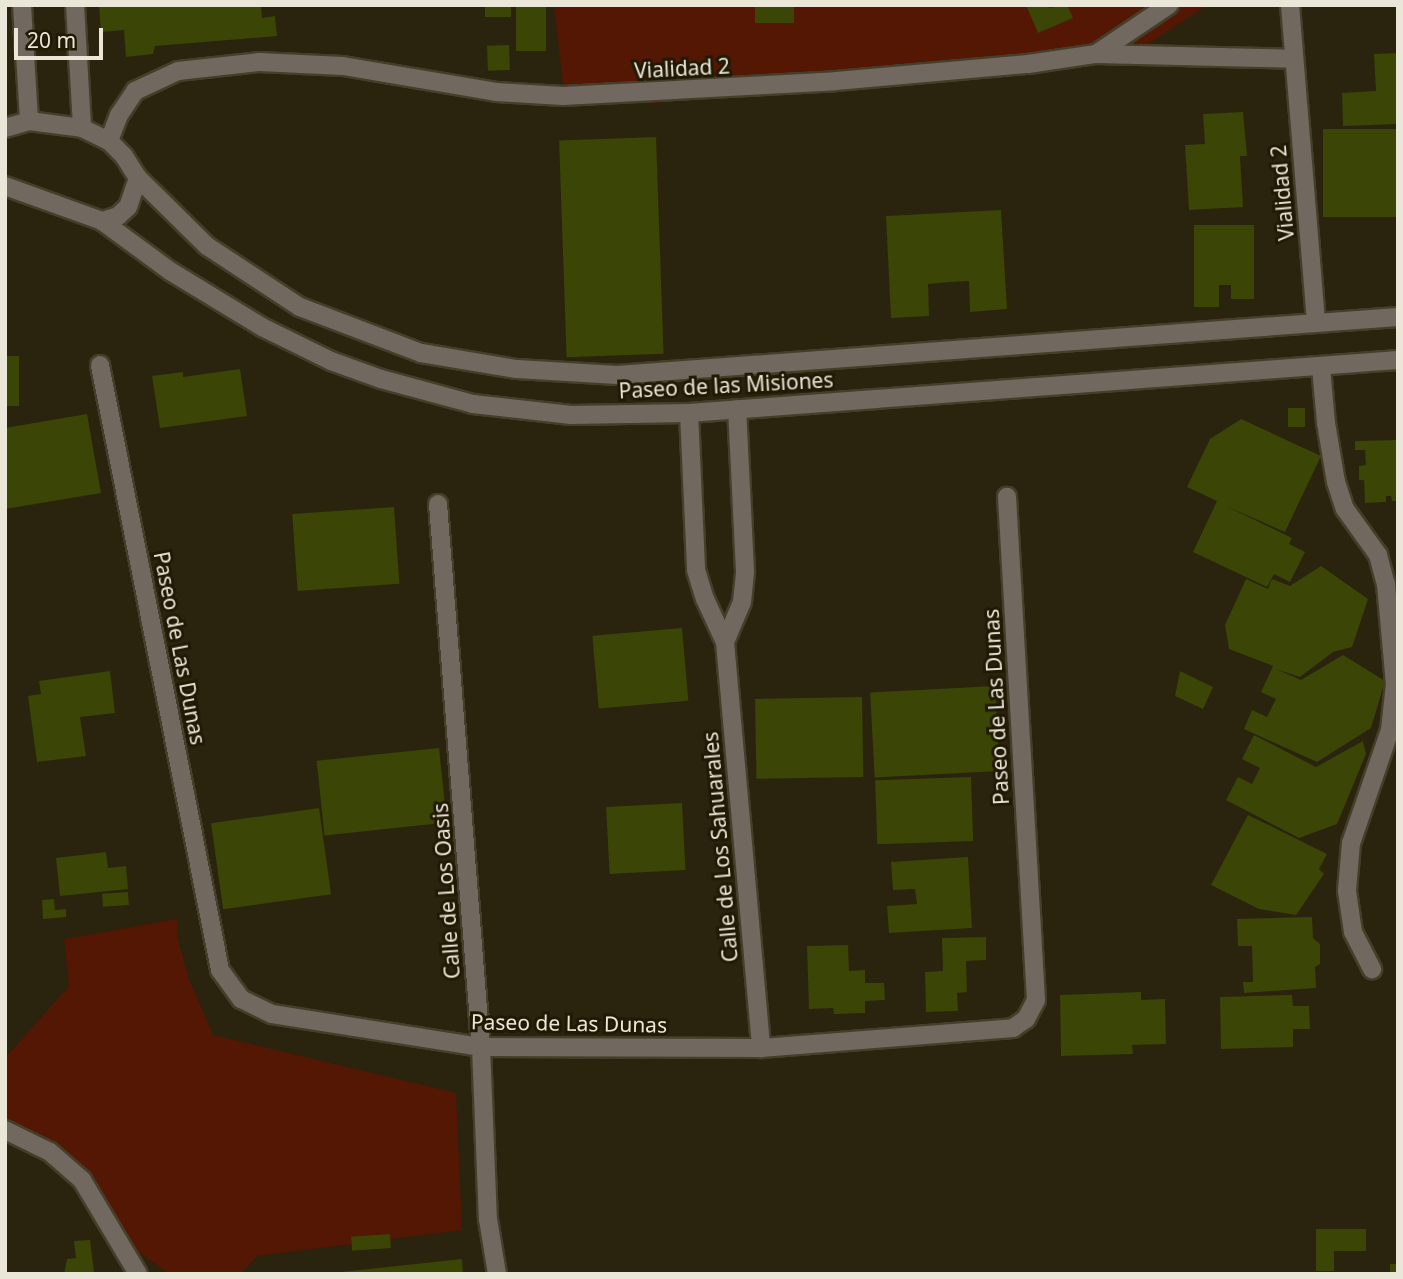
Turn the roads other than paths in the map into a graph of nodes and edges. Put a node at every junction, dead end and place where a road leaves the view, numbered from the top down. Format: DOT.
graph roads {
  1 [pos="22,5"];
  2 [pos="75,5"];
  3 [pos="1169,5"];
  4 [pos="1290,5"];
  5 [pos="1096,54"];
  6 [pos="1294,59"];
  7 [pos="29,121"];
  8 [pos="5,128"];
  9 [pos="82,128"];
  10 [pos="108,141"];
  11 [pos="138,178"];
  12 [pos="5,186"];
  13 [pos="102,221"];
  14 [pos="1398,317"];
  15 [pos="1316,323"];
  16 [pos="1398,360"];
  17 [pos="100,365"];
  18 [pos="1321,367"];
  19 [pos="737,409"];
  20 [pos="689,413"];
  21 [pos="1006,497"];
  22 [pos="438,504"];
  23 [pos="725,642"];
  24 [pos="1371,969"];
  25 [pos="481,1047"];
  26 [pos="761,1048"];
  27 [pos="5,1130"];
  28 [pos="138,1274"];
  29 [pos="497,1274"];
  1 -- 7 [label="street"];
  2 -- 9 [label="street"];
  3 -- 5 [label="street"];
  4 -- 6 [label="street, Vialidad 2"];
  5 -- 6 [label="street, Vialidad 2"];
  5 -- 10 [label="street, Vialidad 2"];
  6 -- 15 [label="street, Vialidad 2"];
  7 -- 8 [label="street, Paseo de las Misiones"];
  7 -- 9 [label="street, Paseo de las Misiones"];
  9 -- 10 [label="street, Paseo de las Misiones"];
  10 -- 11 [label="street, Paseo de las Misiones"];
  11 -- 13 [label="street"];
  11 -- 15 [label="street, Paseo de las Misiones"];
  12 -- 13 [label="street, Paseo de las Misiones"];
  13 -- 20 [label="street, Paseo de las Misiones"];
  14 -- 15 [label="street, Paseo de las Misiones"];
  16 -- 18 [label="street, Paseo de las Misiones"];
  17 -- 25 [label="street, Paseo de Las Dunas"];
  18 -- 19 [label="street, Paseo de las Misiones"];
  18 -- 24 [label="street"];
  19 -- 20 [label="street, Paseo de las Misiones"];
  19 -- 23 [label="street"];
  20 -- 23 [label="street"];
  21 -- 26 [label="street, Paseo de Las Dunas"];
  22 -- 25 [label="street, Calle de Los Oasis"];
  23 -- 26 [label="street, Calle de Los Sahuarales"];
  25 -- 26 [label="street, Paseo de Las Dunas"];
  25 -- 29 [label="street, Calle de Los Oasis"];
  27 -- 28 [label="street"];
}
